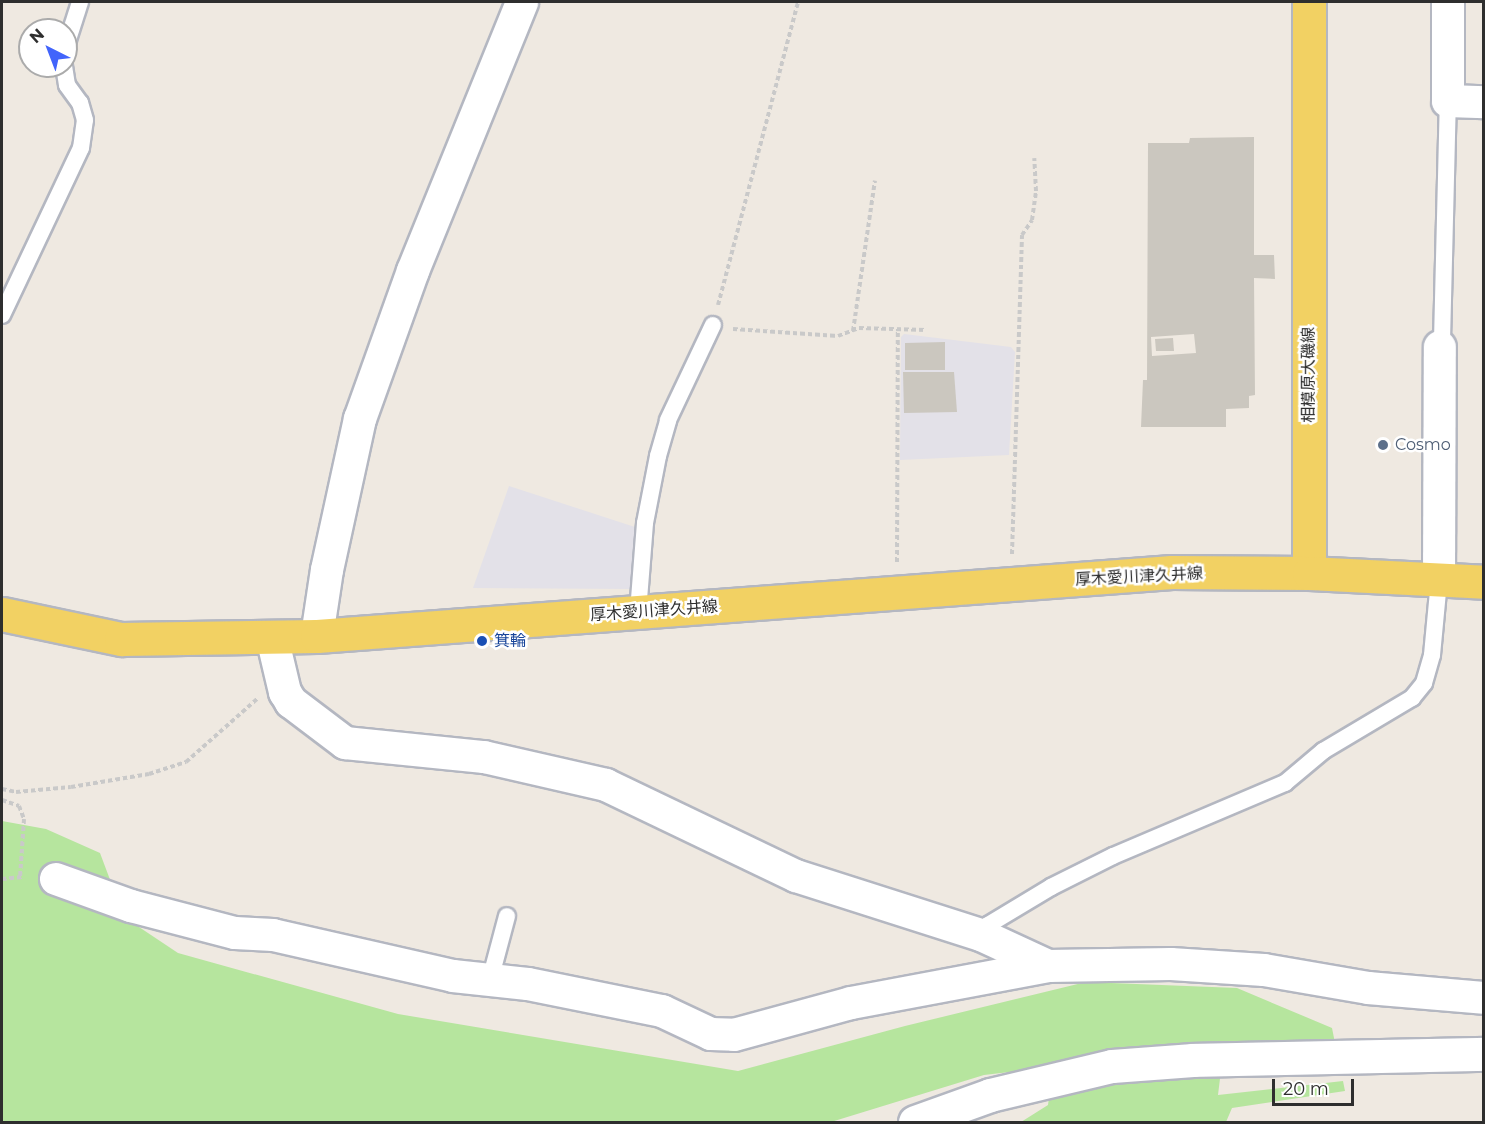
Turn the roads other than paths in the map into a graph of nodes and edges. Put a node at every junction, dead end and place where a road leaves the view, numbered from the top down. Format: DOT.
graph roads {
  1 [pos="80,2"];
  2 [pos="522,2"];
  3 [pos="1309,2"];
  4 [pos="1448,2"];
  5 [pos="75,18"];
  6 [pos="66,78"];
  7 [pos="1448,101"];
  8 [pos="1484,102"];
  9 [pos="2,315"];
  10 [pos="713,325"];
  11 [pos="1440,347"];
  12 [pos="1309,573"];
  13 [pos="1439,581"];
  14 [pos="1484,582"];
  15 [pos="638,612"];
  16 [pos="2,614"];
  17 [pos="317,636"];
  18 [pos="272,637"];
  19 [pos="56,879"];
  20 [pos="507,916"];
  21 [pos="981,934"];
  22 [pos="1048,966"];
  23 [pos="490,980"];
  24 [pos="1484,998"];
  25 [pos="1484,1054"];
  26 [pos="915,1122"];
  1 -- 5 [label="lane"];
  2 -- 17 [label="street"];
  3 -- 12 [label="main road, 相模原大磯線"];
  4 -- 7 [label="street"];
  6 -- 9 [label="lane"];
  7 -- 8 [label="street"];
  7 -- 11 [label="lane"];
  10 -- 15 [label="lane"];
  11 -- 13 [label="street"];
  12 -- 13 [label="main road"];
  12 -- 15 [label="main road, 厚木愛川津久井線"];
  13 -- 14 [label="main road"];
  13 -- 21 [label="lane"];
  15 -- 17 [label="main road, 厚木愛川津久井線"];
  16 -- 18 [label="main road, 厚木愛川津久井線"];
  17 -- 18 [label="main road, 厚木愛川津久井線"];
  18 -- 21 [label="street"];
  19 -- 23 [label="street"];
  20 -- 23 [label="lane"];
  21 -- 22 [label="street"];
  22 -- 23 [label="street"];
  22 -- 24 [label="street"];
  25 -- 26 [label="street"];
}
